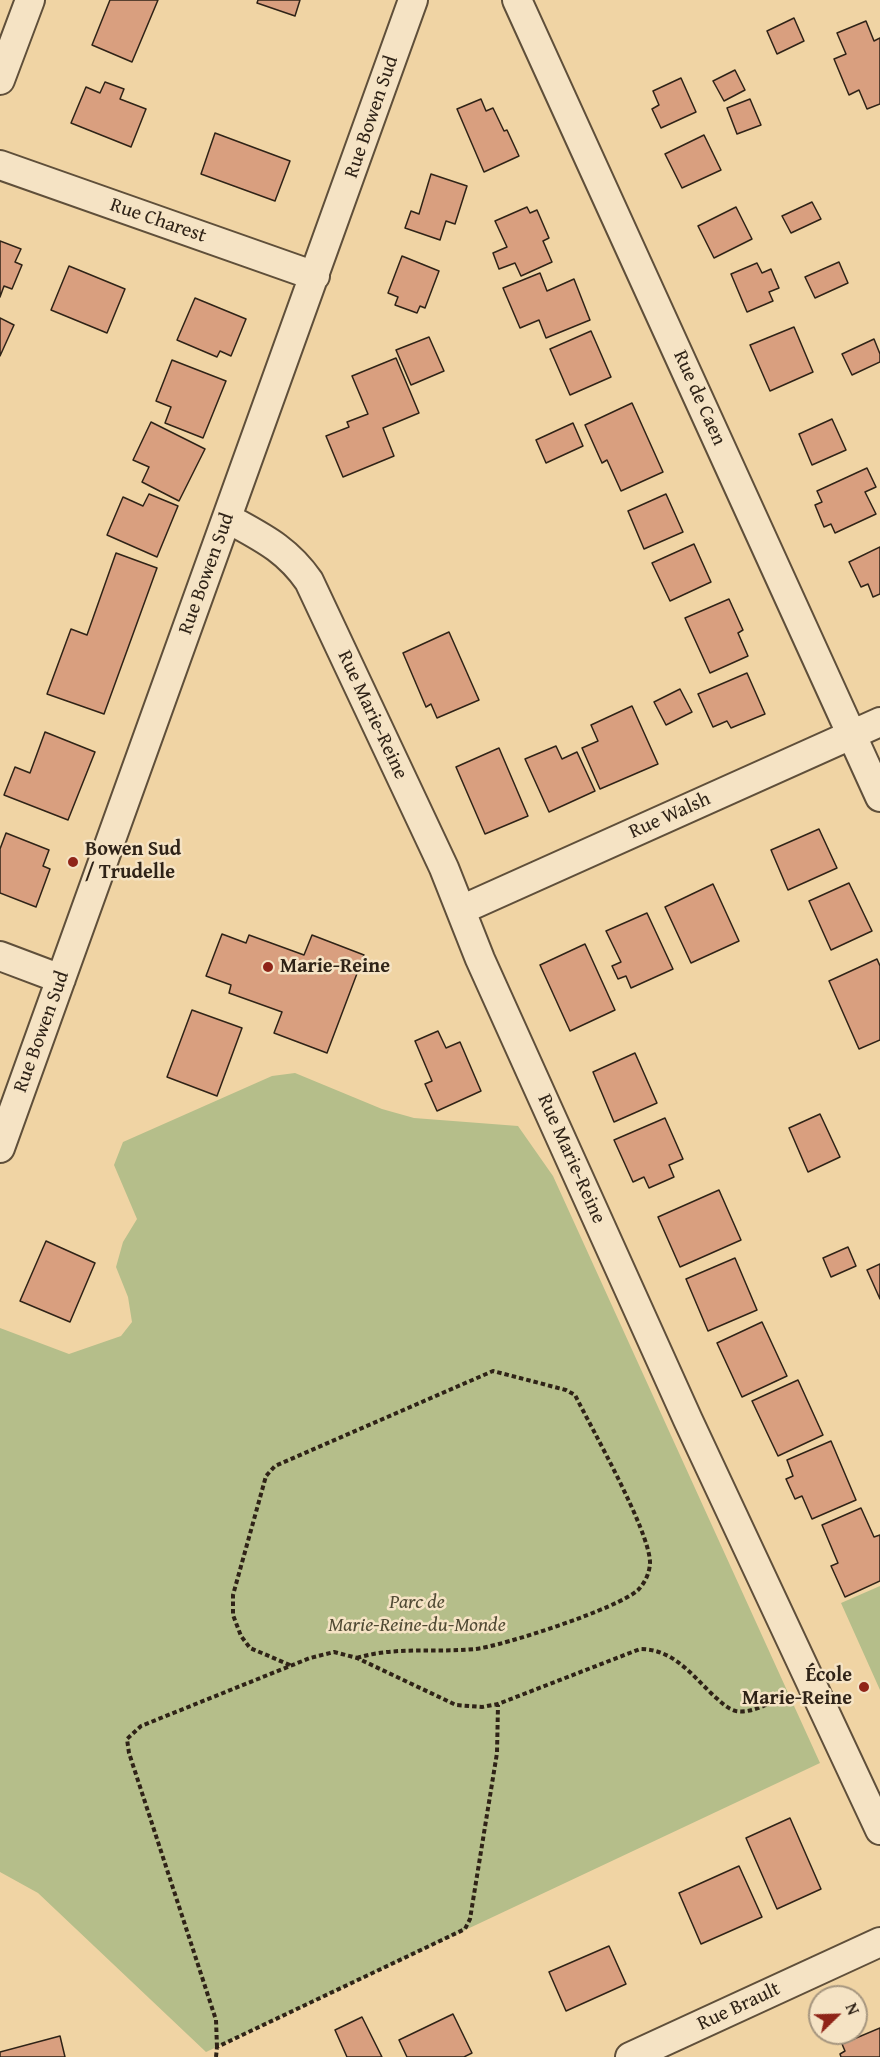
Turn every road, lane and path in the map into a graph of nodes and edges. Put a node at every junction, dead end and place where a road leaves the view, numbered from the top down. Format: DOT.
graph roads {
  1 [pos="30,0"];
  2 [pos="413,0"];
  3 [pos="517,0"];
  4 [pos="0,80"];
  5 [pos="0,165"];
  6 [pos="315,276"];
  7 [pos="227,518"];
  8 [pos="880,722"];
  9 [pos="852,734"];
  10 [pos="880,797"];
  11 [pos="461,910"];
  12 [pos="0,956"];
  13 [pos="61,979"];
  14 [pos="0,1148"];
  15 [pos="357,1658"];
  16 [pos="290,1666"];
  17 [pos="811,1685"];
  18 [pos="498,1704"];
  19 [pos="880,1830"];
  20 [pos="880,1942"];
  21 [pos="217,2047"];
  22 [pos="216,2057"];
  23 [pos="630,2057"];
  1 -- 4 [label="street"];
  2 -- 6 [label="street, Rue Bowen Sud"];
  3 -- 9 [label="street, Rue de Caen"];
  5 -- 6 [label="street, Rue Charest"];
  6 -- 7 [label="street, Rue Bowen Sud"];
  7 -- 11 [label="street, Rue Marie-Reine"];
  7 -- 13 [label="street, Rue Bowen Sud"];
  8 -- 9 [label="street, Rue Walsh"];
  9 -- 10 [label="street, Rue de Caen"];
  9 -- 11 [label="street, Rue Walsh"];
  11 -- 17 [label="street, Rue Marie-Reine"];
  12 -- 13 [label="street"];
  13 -- 14 [label="street, Rue Bowen Sud"];
  15 -- 16 [label="path"];
  15 -- 16 [label="path"];
  15 -- 18 [label="path"];
  16 -- 21 [label="path"];
  17 -- 18 [label="path"];
  17 -- 19 [label="street, Rue Marie-Reine"];
  18 -- 21 [label="path"];
  20 -- 23 [label="street, Rue Brault"];
  21 -- 22 [label="path"];
}
